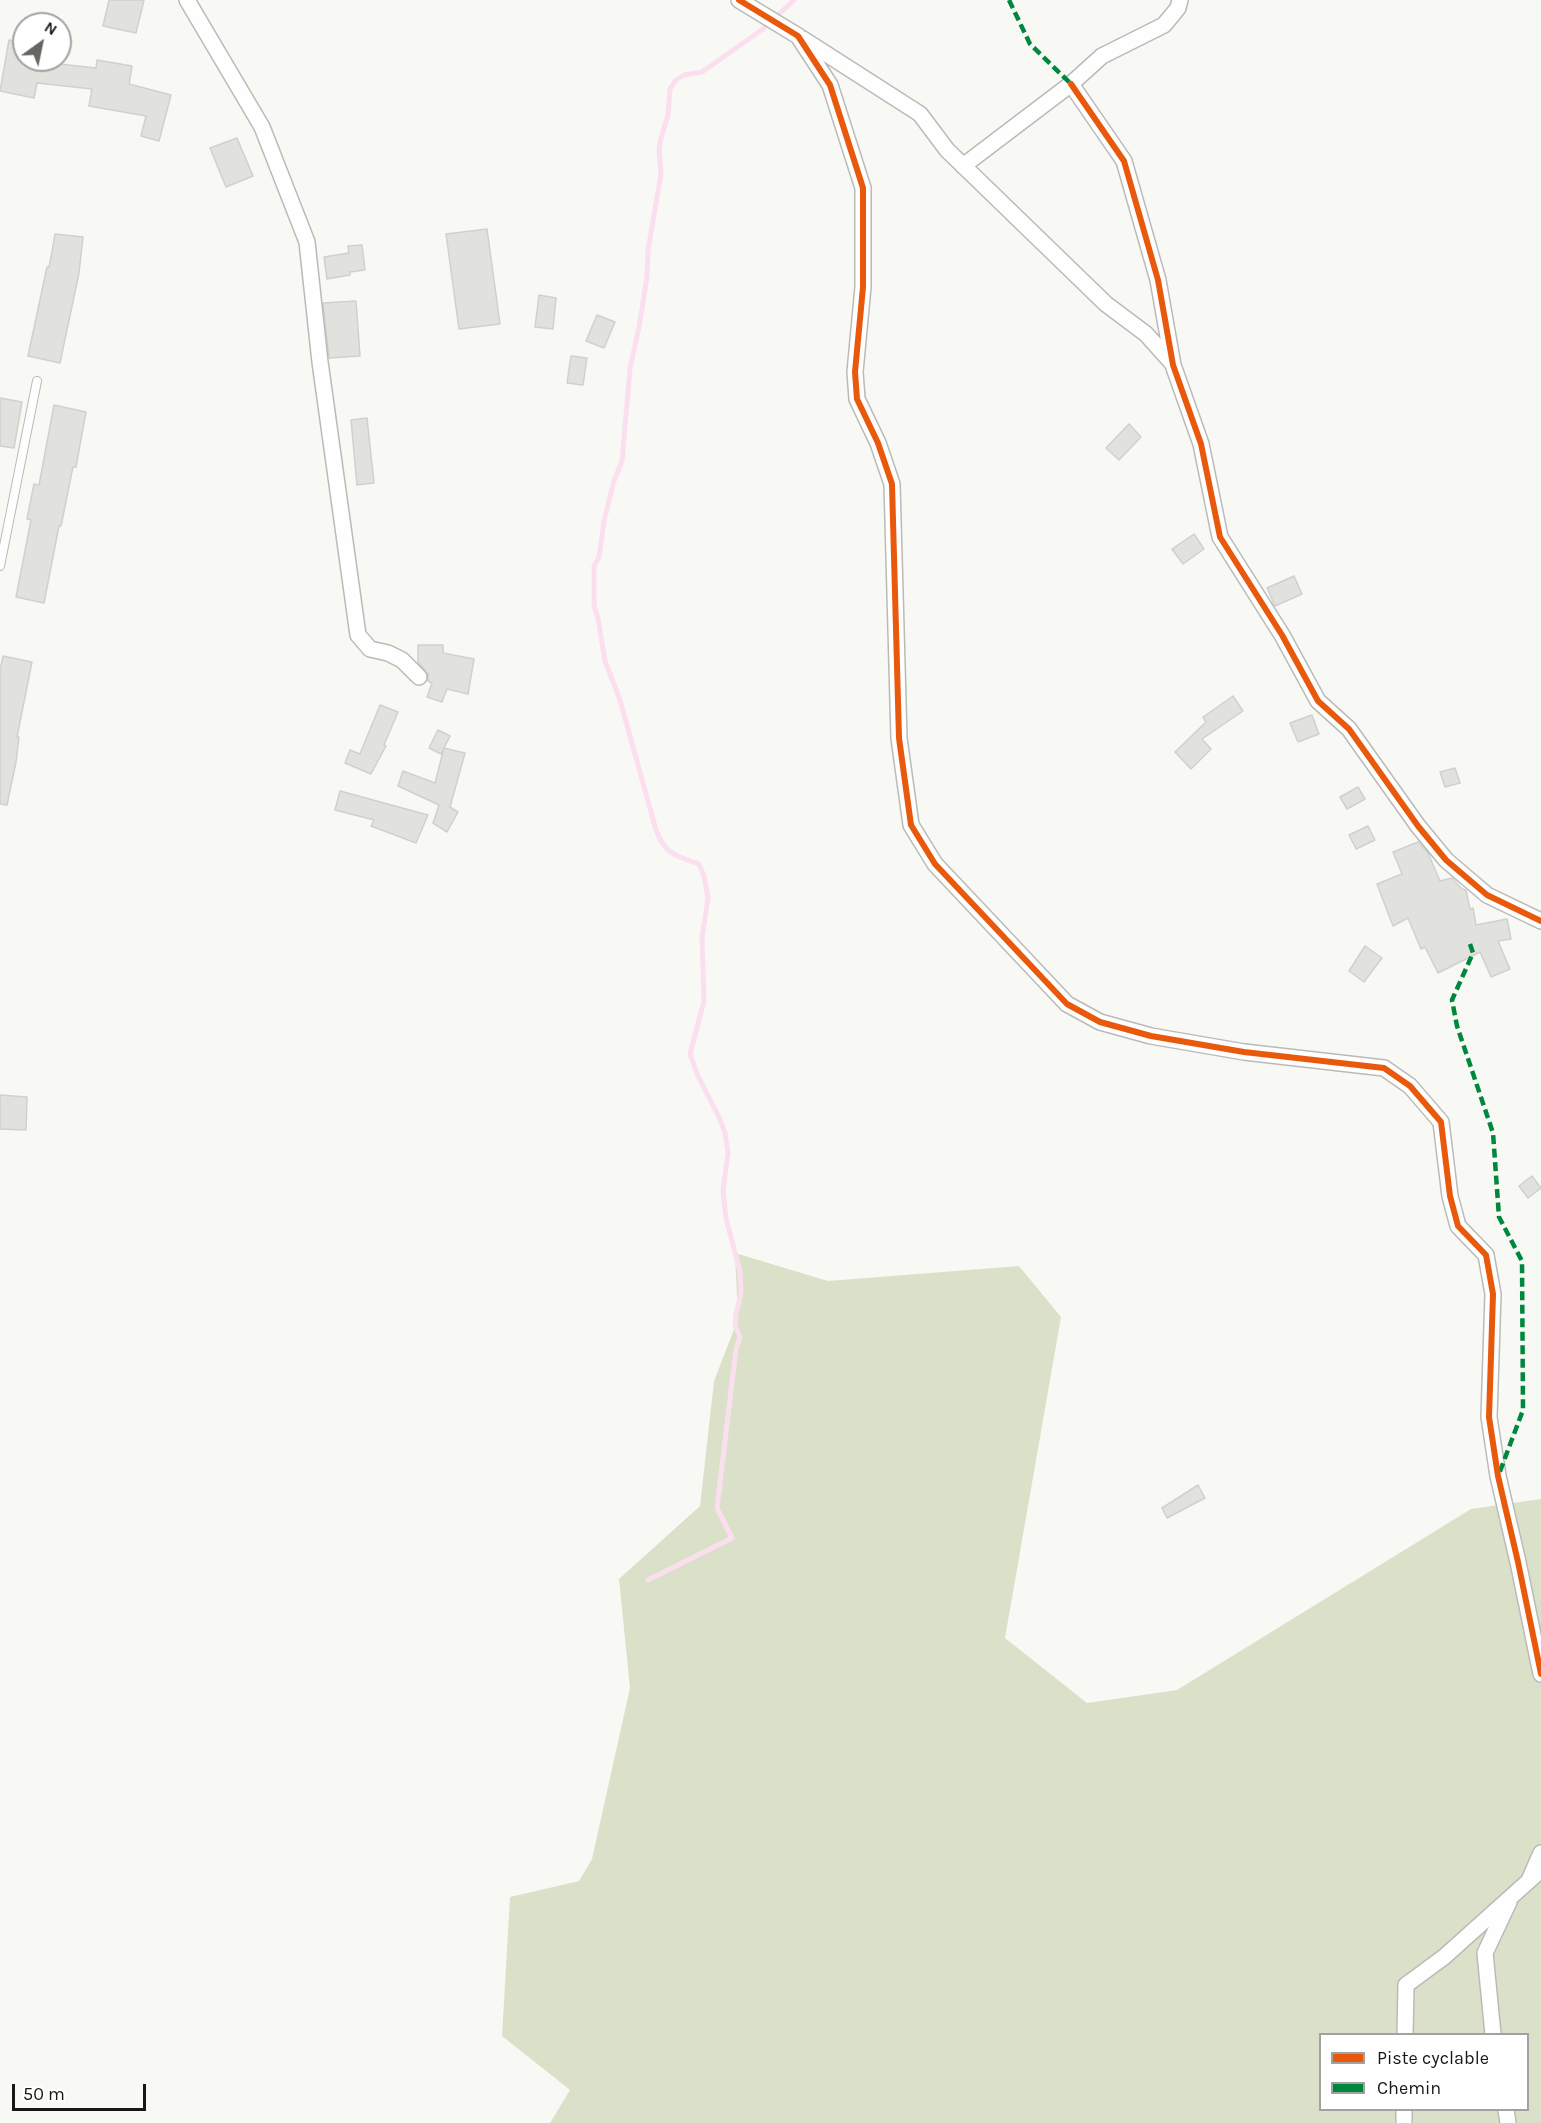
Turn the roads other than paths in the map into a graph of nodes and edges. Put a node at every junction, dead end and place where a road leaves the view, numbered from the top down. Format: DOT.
graph roads {
  1 [pos="187,0"];
  2 [pos="739,0"];
  3 [pos="1180,0"];
  4 [pos="798,36"];
  5 [pos="1071,84"];
  6 [pos="963,165"];
  7 [pos="1173,365"];
  8 [pos="37,381"];
  9 [pos="0,566"];
  10 [pos="419,677"];
  11 [pos="1541,921"];
  12 [pos="1541,1674"];
  13 [pos="1541,1853"];
  14 [pos="1541,1870"];
  15 [pos="1528,1881"];
  16 [pos="1512,1895"];
  17 [pos="1405,2033"];
  18 [pos="1493,2033"];
  1 -- 10 [label="street"];
  2 -- 4 [label="street"];
  3 -- 5 [label="street"];
  4 -- 6 [label="street"];
  4 -- 12 [label="street"];
  5 -- 6 [label="street"];
  5 -- 7 [label="street"];
  6 -- 7 [label="street"];
  7 -- 11 [label="street"];
  8 -- 9 [label="lane"];
  13 -- 15 [label="street"];
  14 -- 15 [label="street"];
  15 -- 16 [label="street"];
  16 -- 17 [label="street"];
  16 -- 18 [label="street"];
}
